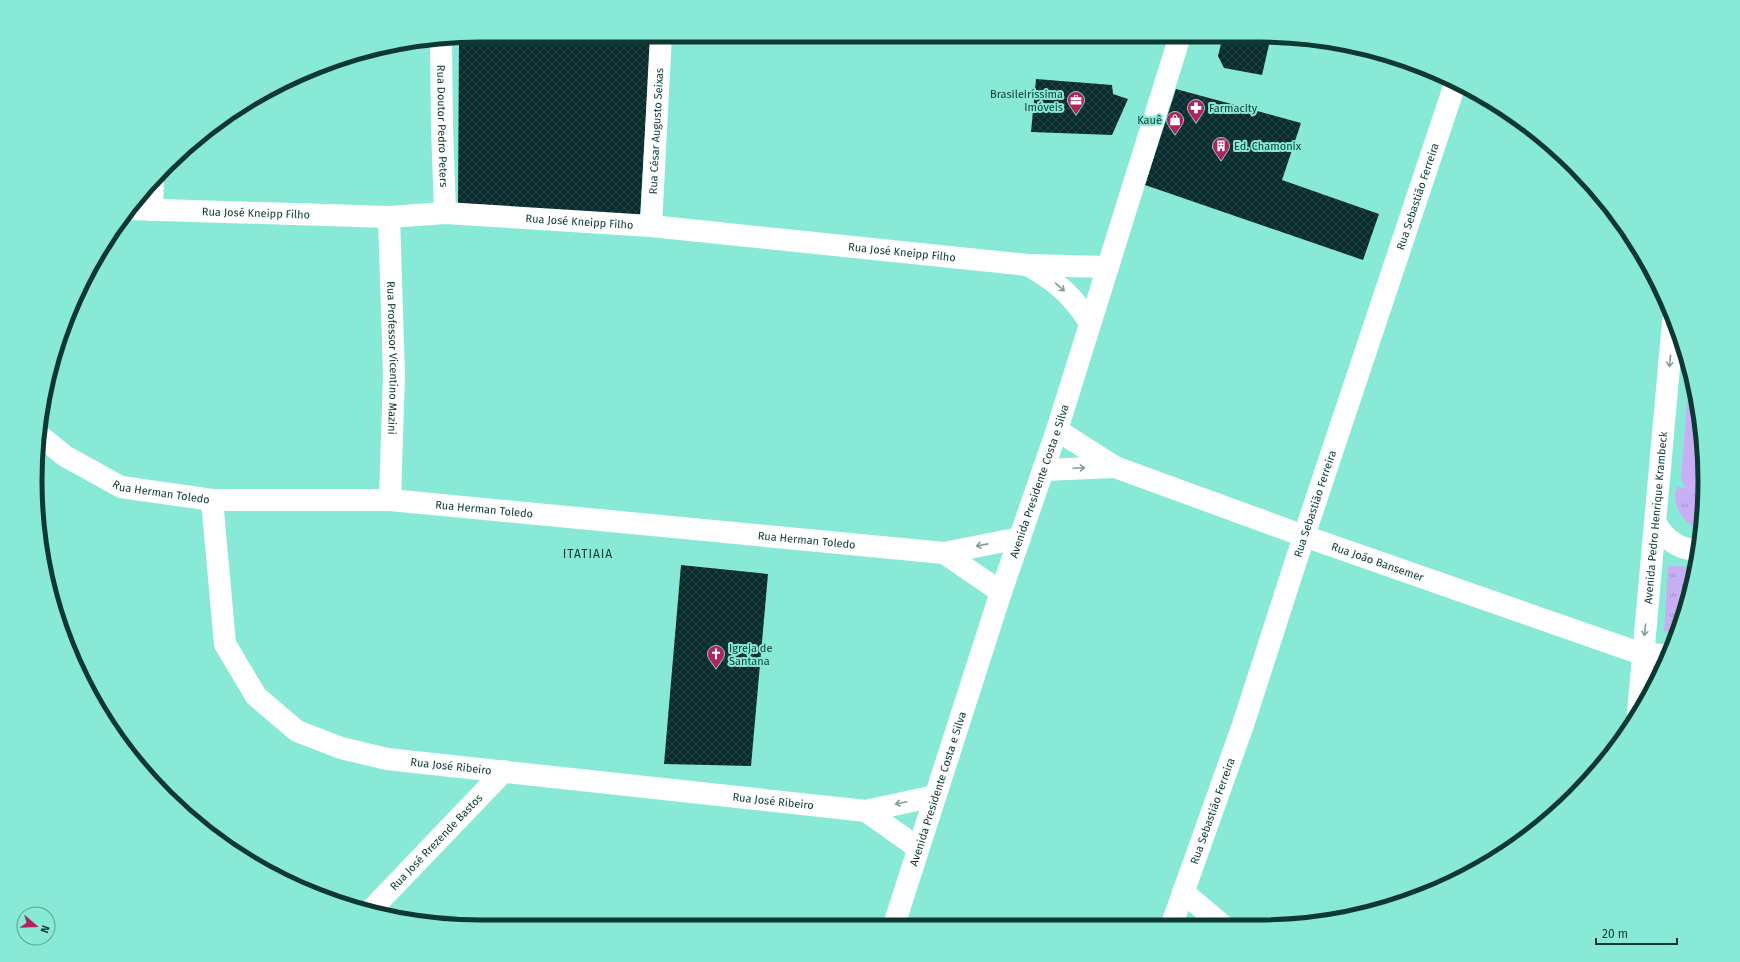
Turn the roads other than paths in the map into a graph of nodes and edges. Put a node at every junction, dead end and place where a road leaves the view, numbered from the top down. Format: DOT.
graph roads {
  1 [pos="661,42"];
  2 [pos="1178,42"];
  3 [pos="441,44"];
  4 [pos="1454,87"];
  5 [pos="153,190"];
  6 [pos="137,209"];
  7 [pos="152,210"];
  8 [pos="445,213"];
  9 [pos="389,217"];
  10 [pos="651,226"];
  11 [pos="1028,265"];
  12 [pos="1108,267"];
  13 [pos="1090,323"];
  14 [pos="1673,334"];
  15 [pos="1057,430"];
  16 [pos="44,439"];
  17 [pos="1114,466"];
  18 [pos="1043,470"];
  19 [pos="212,500"];
  20 [pos="390,500"];
  21 [pos="1656,524"];
  22 [pos="1304,536"];
  23 [pos="1020,538"];
  24 [pos="1692,550"];
  25 [pos="944,553"];
  26 [pos="1001,592"];
  27 [pos="1642,654"];
  28 [pos="1662,655"];
  29 [pos="1639,700"];
  30 [pos="504,771"];
  31 [pos="935,796"];
  32 [pos="866,811"];
  33 [pos="918,848"];
  34 [pos="1183,892"];
  35 [pos="374,907"];
  36 [pos="896,920"];
  37 [pos="1173,920"];
  38 [pos="1216,920"];
  1 -- 10 [label="street, Rua César Augusto Seixas"];
  2 -- 12 [label="street, Avenida Presidente Costa e Silva"];
  3 -- 8 [label="street, Rua Doutor Pedro Peters"];
  4 -- 22 [label="street, Rua Sebastião Ferreira"];
  5 -- 7 [label="street"];
  6 -- 7 [label="street, Rua José Kneipp Filho"];
  7 -- 9 [label="street, Rua José Kneipp Filho"];
  8 -- 9 [label="street, Rua José Kneipp Filho"];
  8 -- 10 [label="street, Rua José Kneipp Filho"];
  9 -- 20 [label="street, Rua Professor Vicentino Mazini"];
  10 -- 11 [label="street, Rua José Kneipp Filho"];
  11 -- 12 [label="street, Rua José Kneipp Filho"];
  11 -- 13 [label="street, Rua José Kneipp Filho, one-way"];
  12 -- 13 [label="street, Avenida Presidente Costa e Silva"];
  13 -- 15 [label="street, Avenida Presidente Costa e Silva"];
  14 -- 21 [label="street, Avenida Pedro Henrique Krambeck, one-way"];
  15 -- 17 [label="street, Rua João Bansemer"];
  15 -- 18 [label="street, Avenida Presidente Costa e Silva"];
  16 -- 19 [label="street, Rua Herman Toledo"];
  18 -- 17 [label="street, Rua João Bansemer, one-way"];
  17 -- 22 [label="street, Rua João Bansemer"];
  18 -- 23 [label="street, Avenida Presidente Costa e Silva"];
  19 -- 20 [label="street, Rua Herman Toledo"];
  19 -- 30 [label="street, Rua José Ribeiro"];
  20 -- 25 [label="street, Rua Herman Toledo"];
  21 -- 24 [label="street"];
  21 -- 27 [label="street, Avenida Pedro Henrique Krambeck, one-way"];
  22 -- 27 [label="street, Rua João Bansemer"];
  22 -- 34 [label="street, Rua Sebastião Ferreira"];
  23 -- 25 [label="street, Rua Herman Toledo, one-way"];
  23 -- 26 [label="street, Avenida Presidente Costa e Silva"];
  25 -- 26 [label="street, Rua Herman Toledo"];
  26 -- 31 [label="street, Avenida Presidente Costa e Silva"];
  27 -- 28 [label="street, Rua João Bansemer"];
  27 -- 29 [label="street, Avenida Pedro Henrique Krambeck"];
  30 -- 32 [label="street, Rua José Ribeiro"];
  30 -- 35 [label="street, Rua José Rrezende Bastos"];
  31 -- 32 [label="street, Rua José Ribeiro, one-way"];
  31 -- 33 [label="street, Avenida Presidente Costa e Silva"];
  32 -- 33 [label="street, Rua José Ribeiro"];
  33 -- 36 [label="street, Avenida Presidente Costa e Silva"];
  34 -- 37 [label="street, Rua Sebastião Ferreira"];
  34 -- 38 [label="street"];
}
